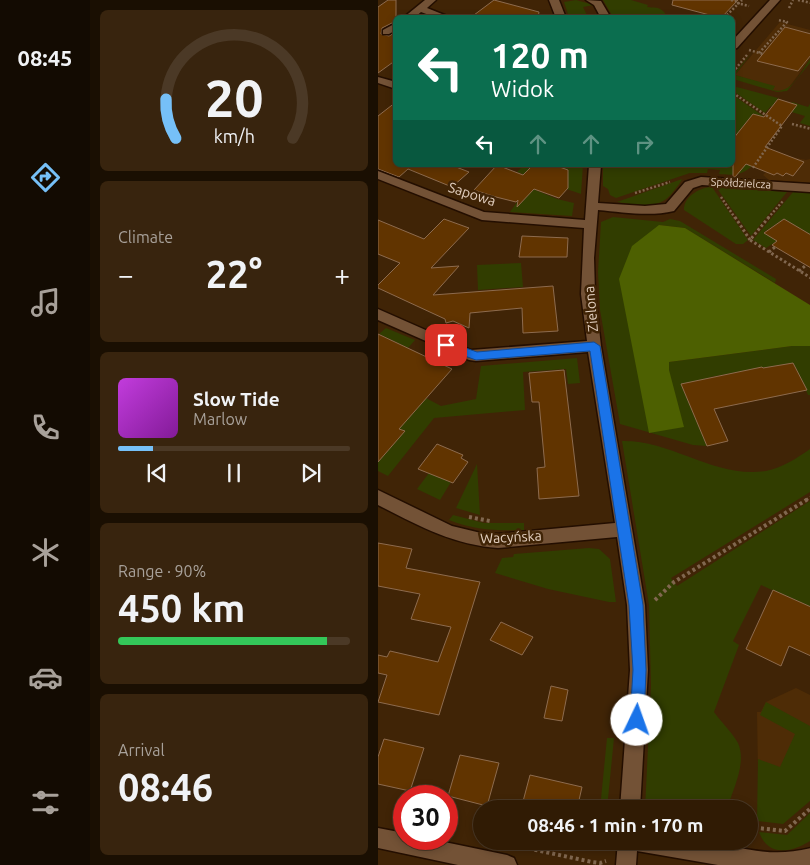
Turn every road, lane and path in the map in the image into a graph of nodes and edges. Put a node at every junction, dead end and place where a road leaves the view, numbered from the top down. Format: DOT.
graph roads {
  1 [pos="431,0"];
  2 [pos="554,0"];
  3 [pos="591,0"];
  4 [pos="731,0"];
  5 [pos="742,0"];
  6 [pos="775,0"];
  7 [pos="798,0"];
  8 [pos="737,2"];
  9 [pos="810,3"];
  10 [pos="749,7"];
  11 [pos="419,8"];
  12 [pos="411,15"];
  13 [pos="439,15"];
  14 [pos="560,15"];
  15 [pos="605,15"];
  16 [pos="726,15"];
  17 [pos="778,20"];
  18 [pos="393,28"];
  19 [pos="386,32"];
  20 [pos="735,44"];
  21 [pos="751,50"];
  22 [pos="378,80"];
  23 [pos="393,85"];
  24 [pos="735,94"];
  25 [pos="767,116"];
  26 [pos="792,124"];
  27 [pos="810,129"];
  28 [pos="595,167"];
  29 [pos="378,176"];
  30 [pos="711,181"];
  31 [pos="795,187"];
  32 [pos="810,188"];
  33 [pos="593,206"];
  34 [pos="590,224"];
  35 [pos="750,240"];
  36 [pos="776,247"];
  37 [pos="769,252"];
  38 [pos="805,266"];
  39 [pos="799,270"];
  40 [pos="810,278"];
  41 [pos="378,314"];
  42 [pos="594,346"];
  43 [pos="378,497"];
  44 [pos="810,497"];
  45 [pos="464,515"];
  46 [pos="493,521"];
  47 [pos="624,529"];
  48 [pos="674,582"];
  49 [pos="631,800"];
  50 [pos="810,808"];
  51 [pos="758,828"];
  52 [pos="378,838"];
  53 [pos="538,850"];
  54 [pos="627,850"];
  55 [pos="690,850"];
  56 [pos="610,853"];
  57 [pos="810,858"];
  58 [pos="507,865"];
  59 [pos="626,865"];
  1 -- 11 [label="street"];
  2 -- 14 [label="street"];
  3 -- 15 [label="street"];
  4 -- 8 [label="path"];
  5 -- 8 [label="path"];
  6 -- 20 [label="street"];
  7 -- 9 [label="path"];
  8 -- 10 [label="path"];
  8 -- 16 [label="path"];
  11 -- 12 [label="street"];
  11 -- 13 [label="street"];
  17 -- 21 [label="path"];
  18 -- 19 [label="street"];
  22 -- 23 [label="street"];
  24 -- 25 [label="path"];
  26 -- 27 [label="path"];
  28 -- 33 [label="street, Zielona"];
  29 -- 34 [label="street, Sapowa"];
  30 -- 31 [label="street, Spółdzielcza"];
  30 -- 33 [label="street, Spółdzielcza"];
  30 -- 35 [label="path"];
  31 -- 32 [label="street, Spółdzielcza"];
  31 -- 35 [label="path"];
  33 -- 34 [label="street, Zielona"];
  34 -- 42 [label="street, Zielona"];
  35 -- 37 [label="path"];
  36 -- 37 [label="path"];
  37 -- 39 [label="path"];
  38 -- 39 [label="path"];
  39 -- 40 [label="path"];
  41 -- 42 [label="street"];
  42 -- 47 [label="street, Zielona"];
  43 -- 47 [label="street, Wacyńska"];
  44 -- 48 [label="path"];
  45 -- 46 [label="path"];
  47 -- 49 [label="street, Zielona"];
  50 -- 51 [label="path"];
  52 -- 58 [label="street"];
  53 -- 56 [label="path"];
  54 -- 59 [label="street"];
  55 -- 57 [label="street"];
}
